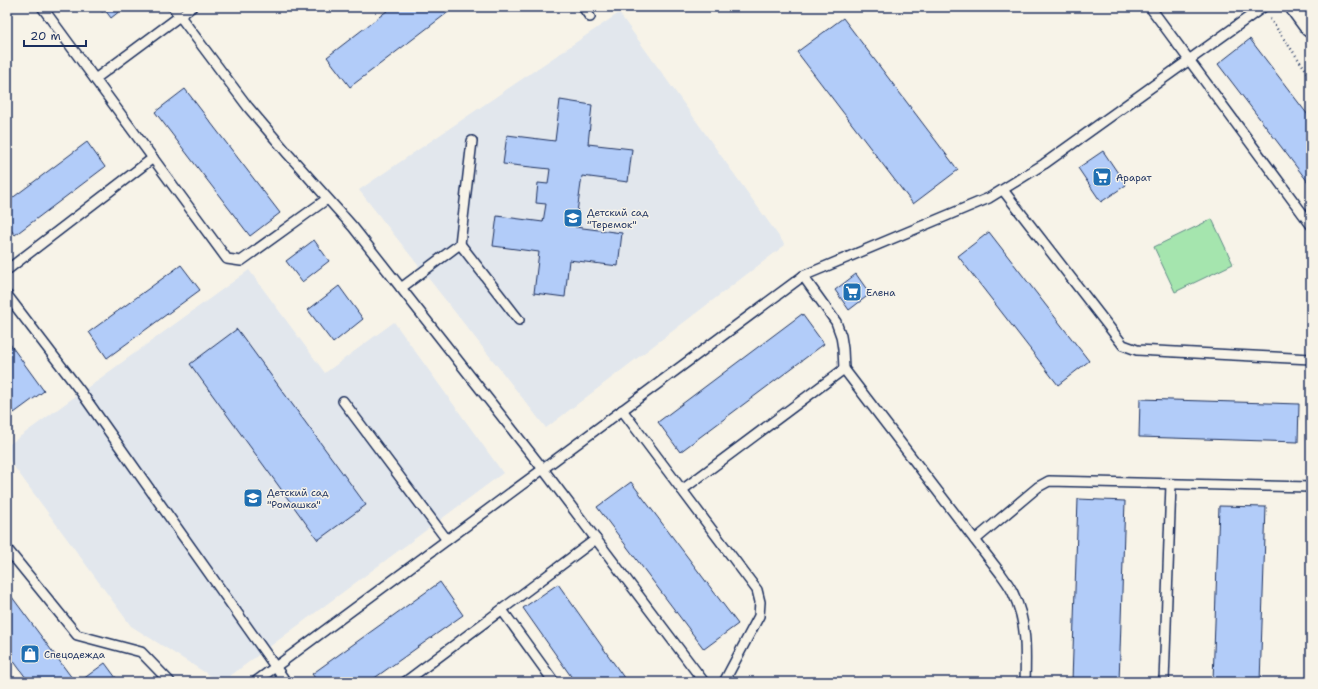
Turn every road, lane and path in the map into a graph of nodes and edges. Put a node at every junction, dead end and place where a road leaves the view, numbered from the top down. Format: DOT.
graph roads {
  1 [pos="42,7"];
  2 [pos="173,7"];
  3 [pos="192,7"];
  4 [pos="582,7"];
  5 [pos="1150,7"];
  6 [pos="1263,7"];
  7 [pos="1297,7"];
  8 [pos="180,16"];
  9 [pos="590,17"];
  10 [pos="1311,26"];
  11 [pos="1190,60"];
  12 [pos="1311,77"];
  13 [pos="95,79"];
  14 [pos="472,141"];
  15 [pos="154,158"];
  16 [pos="1003,190"];
  17 [pos="327,199"];
  18 [pos="1311,224"];
  19 [pos="460,244"];
  20 [pos="7,270"];
  21 [pos="803,276"];
  22 [pos="401,288"];
  23 [pos="7,295"];
  24 [pos="519,320"];
  25 [pos="1311,359"];
  26 [pos="844,369"];
  27 [pos="343,401"];
  28 [pos="622,410"];
  29 [pos="544,469"];
  30 [pos="1171,484"];
  31 [pos="1311,487"];
  32 [pos="682,490"];
  33 [pos="596,539"];
  34 [pos="447,540"];
  35 [pos="975,540"];
  36 [pos="7,548"];
  37 [pos="502,610"];
  38 [pos="275,668"];
  39 [pos="170,682"];
  40 [pos="255,682"];
  41 [pos="286,682"];
  42 [pos="405,682"];
  43 [pos="554,682"];
  44 [pos="704,682"];
  45 [pos="724,682"];
  46 [pos="1025,682"];
  47 [pos="1164,682"];
  1 -- 13 [label="lane"];
  2 -- 8 [label="lane"];
  3 -- 8 [label="lane"];
  4 -- 9 [label="lane"];
  5 -- 11 [label="lane"];
  6 -- 11 [label="lane"];
  6 -- 12 [label="path"];
  7 -- 10 [label="main road"];
  8 -- 13 [label="lane"];
  8 -- 17 [label="lane"];
  11 -- 16 [label="lane"];
  11 -- 18 [label="lane"];
  13 -- 15 [label="lane"];
  14 -- 19 [label="lane"];
  15 -- 17 [label="lane"];
  15 -- 20 [label="lane"];
  16 -- 21 [label="lane"];
  16 -- 25 [label="lane"];
  17 -- 22 [label="lane"];
  19 -- 22 [label="lane"];
  19 -- 24 [label="lane"];
  21 -- 26 [label="lane"];
  21 -- 28 [label="lane"];
  22 -- 29 [label="lane"];
  23 -- 38 [label="lane"];
  26 -- 32 [label="lane"];
  26 -- 35 [label="lane"];
  27 -- 34 [label="lane"];
  28 -- 29 [label="lane"];
  28 -- 32 [label="lane"];
  29 -- 33 [label="lane"];
  29 -- 34 [label="lane"];
  30 -- 31 [label="lane"];
  30 -- 35 [label="lane"];
  30 -- 47 [label="lane"];
  32 -- 45 [label="lane"];
  33 -- 37 [label="lane"];
  33 -- 44 [label="lane"];
  34 -- 38 [label="lane"];
  35 -- 46 [label="lane"];
  36 -- 39 [label="lane"];
  37 -- 42 [label="lane"];
  37 -- 43 [label="lane"];
  38 -- 40 [label="lane"];
  38 -- 41 [label="lane"];
}
